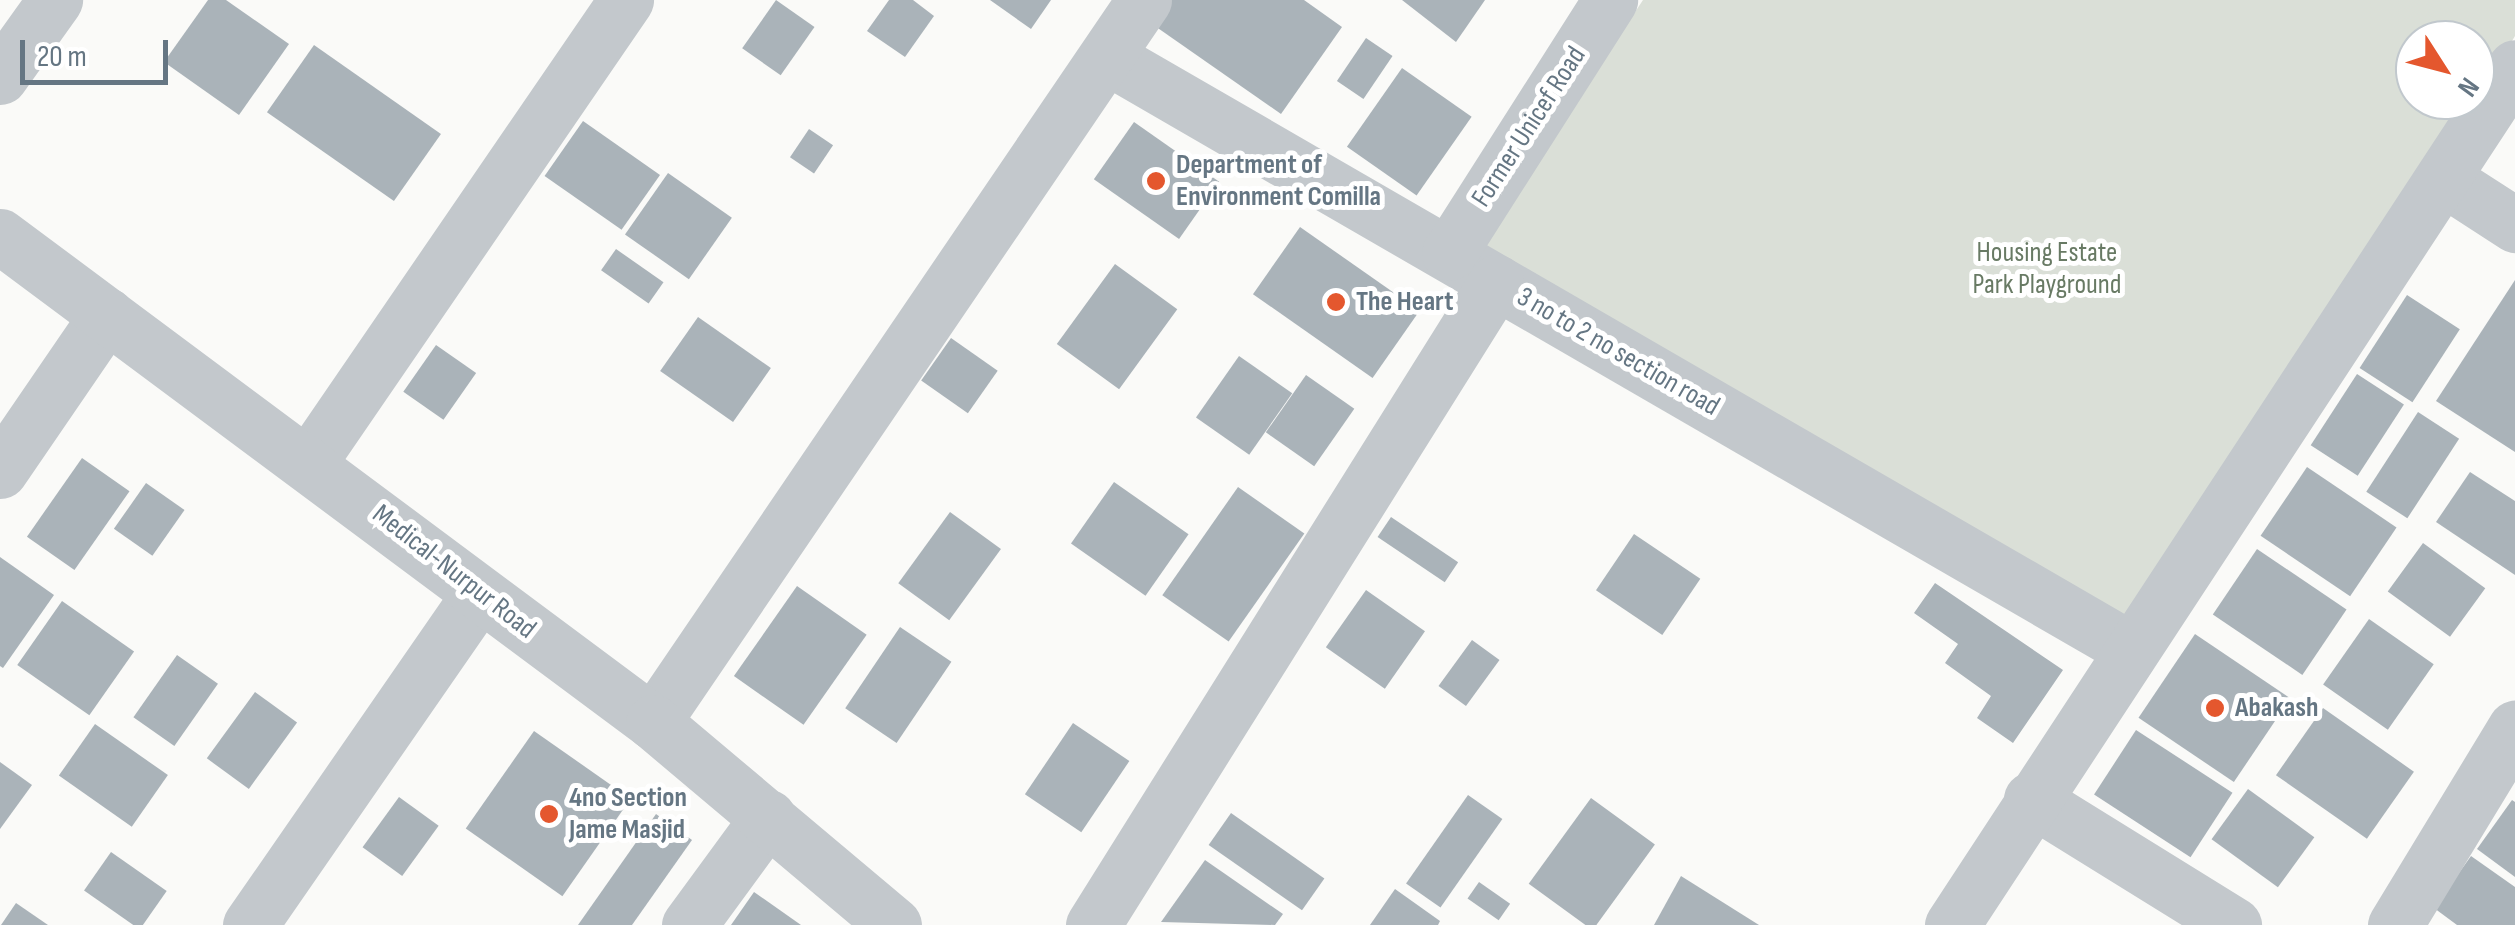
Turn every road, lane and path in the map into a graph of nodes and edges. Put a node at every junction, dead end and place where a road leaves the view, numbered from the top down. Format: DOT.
graph roads {
  1 [pos="55,0"];
  2 [pos="626,0"];
  3 [pos="1144,0"];
  4 [pos="1610,0"];
  5 [pos="1107,57"];
  6 [pos="2515,67"];
  7 [pos="0,78"];
  8 [pos="2444,179"];
  9 [pos="2515,225"];
  10 [pos="0,236"];
  11 [pos="1448,254"];
  12 [pos="1496,282"];
  13 [pos="108,316"];
  14 [pos="310,461"];
  15 [pos="0,471"];
  16 [pos="479,594"];
  17 [pos="2129,648"];
  18 [pos="654,722"];
  19 [pos="2515,728"];
  20 [pos="2031,800"];
  21 [pos="768,817"];
  22 [pos="250,925"];
  23 [pos="689,925"];
  24 [pos="894,925"];
  25 [pos="1093,925"];
  26 [pos="1952,925"];
  27 [pos="2234,925"];
  28 [pos="2395,925"];
  1 -- 7 [label="street"];
  2 -- 14 [label="street"];
  3 -- 5 [label="street"];
  4 -- 11 [label="street, Former Unicef Road"];
  5 -- 11 [label="street, 3 no to 2 no section road"];
  5 -- 18 [label="street"];
  6 -- 8 [label="street"];
  8 -- 9 [label="street"];
  8 -- 17 [label="street"];
  10 -- 13 [label="street, Medical-Nurpur Road"];
  11 -- 12 [label="street, 3 no to 2 no section road"];
  12 -- 17 [label="street, 3 no to 2 no section road"];
  12 -- 25 [label="street"];
  13 -- 14 [label="street, Medical-Nurpur Road"];
  13 -- 15 [label="street"];
  14 -- 16 [label="street, Medical-Nurpur Road"];
  16 -- 18 [label="street, Medical-Nurpur Road"];
  16 -- 22 [label="street"];
  17 -- 20 [label="street"];
  18 -- 21 [label="street, Medical-Nurpur Road"];
  19 -- 28 [label="street"];
  20 -- 26 [label="street"];
  20 -- 27 [label="street"];
  21 -- 23 [label="street"];
  21 -- 24 [label="street, Medical-Nurpur Road"];
}
